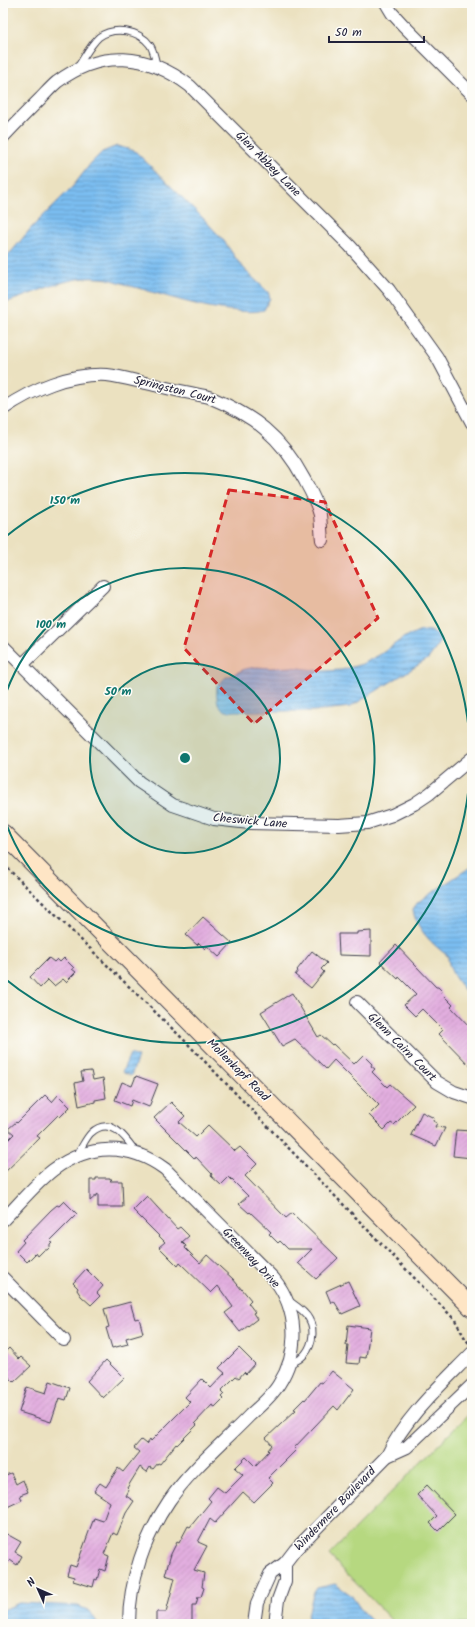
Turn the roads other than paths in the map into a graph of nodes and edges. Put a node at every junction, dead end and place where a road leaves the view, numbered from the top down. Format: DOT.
graph roads {
  1 [pos="386,3"];
  2 [pos="157,66"];
  3 [pos="75,71"];
  4 [pos="472,94"];
  5 [pos="3,137"];
  6 [pos="3,409"];
  7 [pos="472,424"];
  8 [pos="322,540"];
  9 [pos="103,586"];
  10 [pos="3,646"];
  11 [pos="22,665"];
  12 [pos="472,758"];
  13 [pos="3,833"];
  14 [pos="357,1002"];
  15 [pos="472,1098"];
  16 [pos="137,1153"];
  17 [pos="75,1156"];
  18 [pos="3,1220"];
  19 [pos="3,1278"];
  20 [pos="287,1299"];
  21 [pos="472,1308"];
  22 [pos="64,1340"];
  23 [pos="472,1353"];
  24 [pos="290,1364"];
  25 [pos="472,1385"];
  26 [pos="387,1456"];
  27 [pos="285,1563"];
  28 [pos="129,1624"];
  29 [pos="254,1624"];
  30 [pos="275,1624"];
  1 -- 4 [label="street"];
  2 -- 3 [label="street, Glen Abbey Lane"];
  2 -- 3 [label="lane"];
  2 -- 7 [label="street, Glen Abbey Lane"];
  3 -- 5 [label="street, Glen Abbey Lane"];
  6 -- 8 [label="street, Springston Court"];
  9 -- 11 [label="street"];
  10 -- 11 [label="street, Cheswick Lane"];
  11 -- 12 [label="street, Cheswick Lane"];
  13 -- 21 [label="street, Mollenkopf Road"];
  14 -- 15 [label="street, Glenn Cairn Court"];
  16 -- 17 [label="street, Greenway Drive"];
  16 -- 17 [label="lane"];
  16 -- 20 [label="street, Greenway Drive"];
  17 -- 18 [label="street, Greenway Drive"];
  19 -- 22 [label="street"];
  20 -- 24 [label="street, Greenway Drive"];
  20 -- 24 [label="lane"];
  23 -- 26 [label="street, Windermere Boulevard"];
  24 -- 28 [label="street, Greenway Drive"];
  25 -- 26 [label="street, Windermere Boulevard"];
  26 -- 27 [label="street, Windermere Boulevard"];
  27 -- 29 [label="street, Windermere Boulevard"];
  27 -- 30 [label="street"];
}
